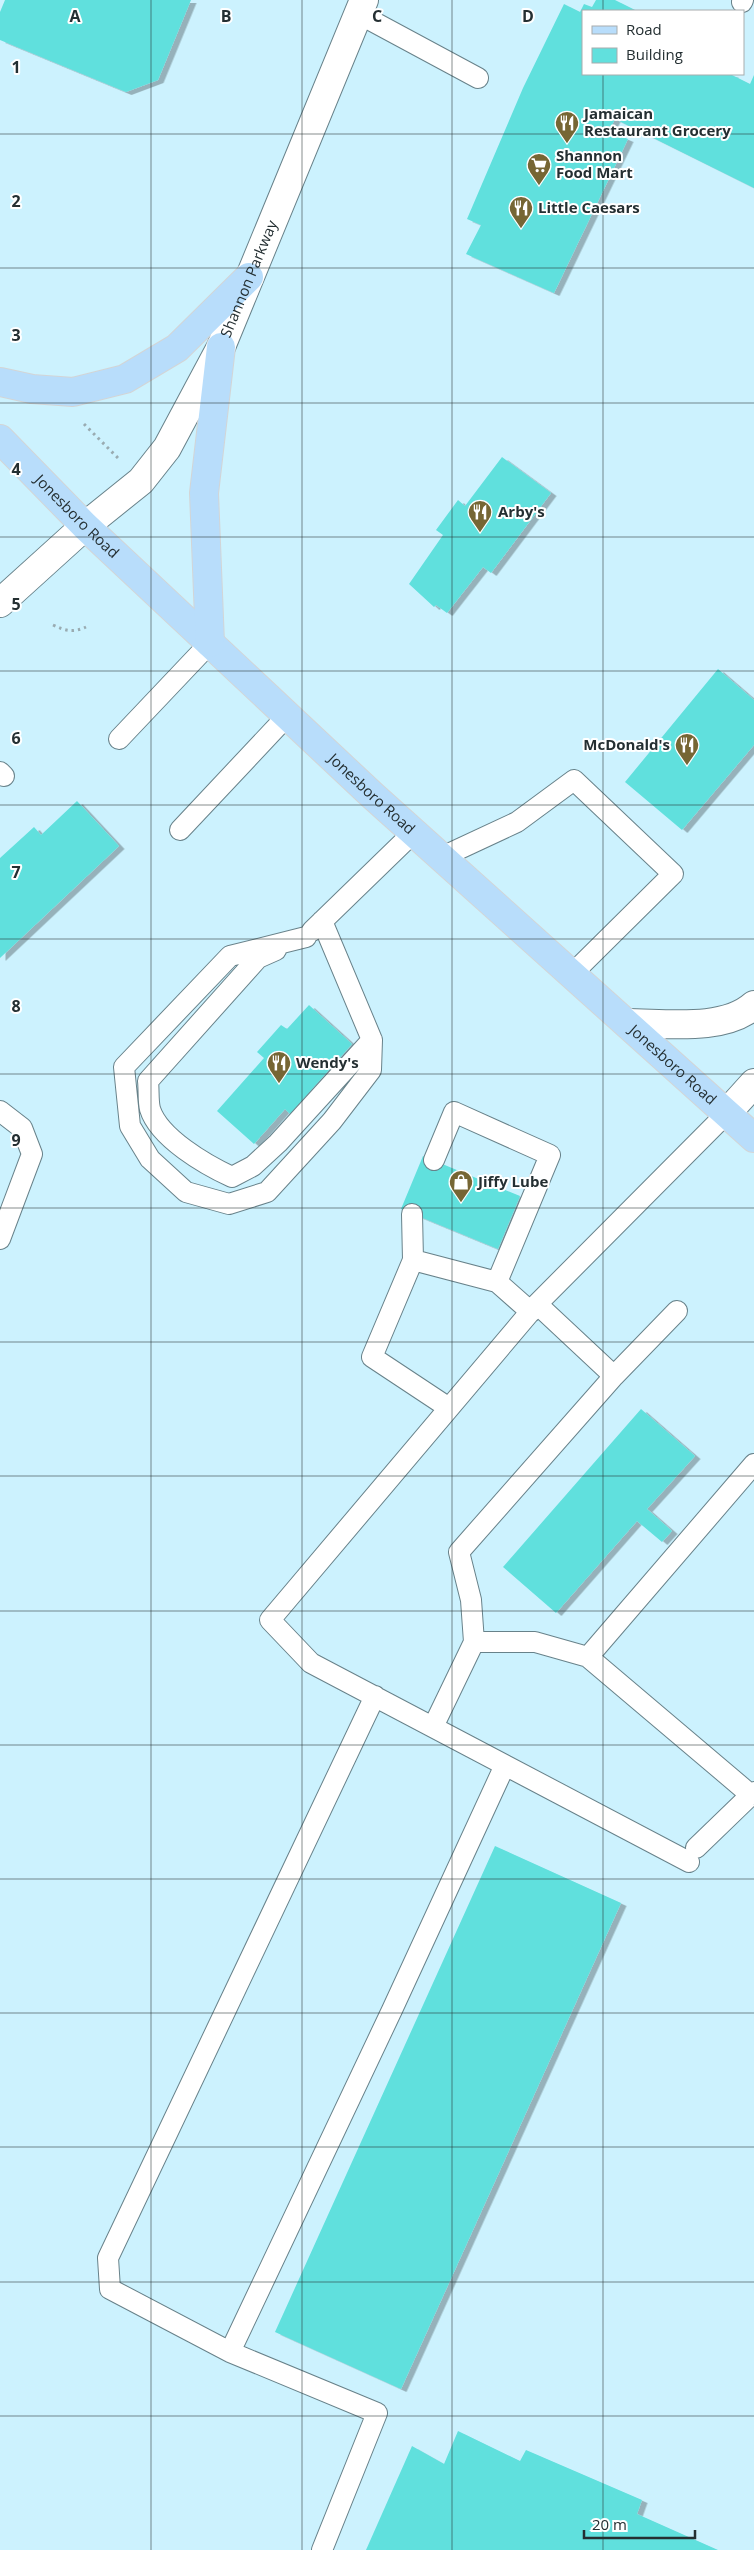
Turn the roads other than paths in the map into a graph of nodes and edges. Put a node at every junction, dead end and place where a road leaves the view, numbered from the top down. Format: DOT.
graph roads {
  1 [pos="362,7"];
  2 [pos="478,78"];
  3 [pos="250,277"];
  4 [pos="221,347"];
  5 [pos="0,382"];
  6 [pos="0,439"];
  7 [pos="85,526"];
  8 [pos="0,603"];
  9 [pos="210,643"];
  10 [pos="288,715"];
  11 [pos="120,739"];
  12 [pos="180,830"];
  13 [pos="414,832"];
  14 [pos="442,857"];
  15 [pos="322,922"];
  16 [pos="306,937"];
  17 [pos="572,974"];
  18 [pos="754,1005"];
  19 [pos="627,1024"];
  20 [pos="372,1040"];
  21 [pos="754,1083"];
  22 [pos="0,1111"];
  23 [pos="726,1114"];
  24 [pos="754,1138"];
  25 [pos="434,1160"];
  26 [pos="412,1214"];
  27 [pos="0,1239"];
  28 [pos="413,1260"];
  29 [pos="497,1282"];
  30 [pos="534,1308"];
  31 [pos="677,1310"];
  32 [pos="614,1376"];
  33 [pos="449,1408"];
  34 [pos="754,1464"];
  35 [pos="474,1642"];
  36 [pos="588,1657"];
  37 [pos="375,1696"];
  38 [pos="433,1727"];
  39 [pos="505,1765"];
  40 [pos="753,1794"];
  41 [pos="230,2352"];
  42 [pos="322,2550"];
  1 -- 2 [label="lane"];
  1 -- 3 [label="street, Shannon Parkway"];
  3 -- 4 [label="street, Shannon Parkway"];
  3 -- 5 [label="main road"];
  4 -- 7 [label="street, Shannon Parkway"];
  4 -- 9 [label="main road"];
  6 -- 7 [label="main road, Jonesboro Road"];
  7 -- 8 [label="street, Shannon Parkway"];
  7 -- 9 [label="main road, Jonesboro Road"];
  9 -- 10 [label="main road, Jonesboro Road"];
  9 -- 11 [label="lane"];
  10 -- 12 [label="lane"];
  10 -- 13 [label="main road, Jonesboro Road"];
  13 -- 14 [label="main road, Jonesboro Road"];
  13 -- 15 [label="lane"];
  14 -- 17 [label="main road, Jonesboro Road"];
  14 -- 17 [label="lane"];
  15 -- 16 [label="lane"];
  15 -- 20 [label="lane"];
  16 -- 20 [label="lane"];
  16 -- 20 [label="lane"];
  17 -- 19 [label="main road, Jonesboro Road"];
  18 -- 19 [label="street"];
  19 -- 23 [label="main road, Jonesboro Road"];
  21 -- 23 [label="street"];
  22 -- 27 [label="lane"];
  23 -- 24 [label="main road, Jonesboro Road"];
  23 -- 30 [label="lane"];
  25 -- 29 [label="lane"];
  26 -- 28 [label="lane"];
  28 -- 29 [label="lane"];
  28 -- 33 [label="lane"];
  29 -- 30 [label="lane"];
  30 -- 32 [label="lane"];
  30 -- 33 [label="lane"];
  31 -- 32 [label="lane"];
  32 -- 35 [label="lane"];
  33 -- 37 [label="lane"];
  34 -- 36 [label="lane"];
  35 -- 36 [label="lane"];
  35 -- 38 [label="lane"];
  36 -- 40 [label="lane"];
  37 -- 38 [label="lane"];
  37 -- 41 [label="lane"];
  38 -- 39 [label="lane"];
  39 -- 40 [label="lane"];
  39 -- 41 [label="lane"];
  41 -- 42 [label="lane"];
}
